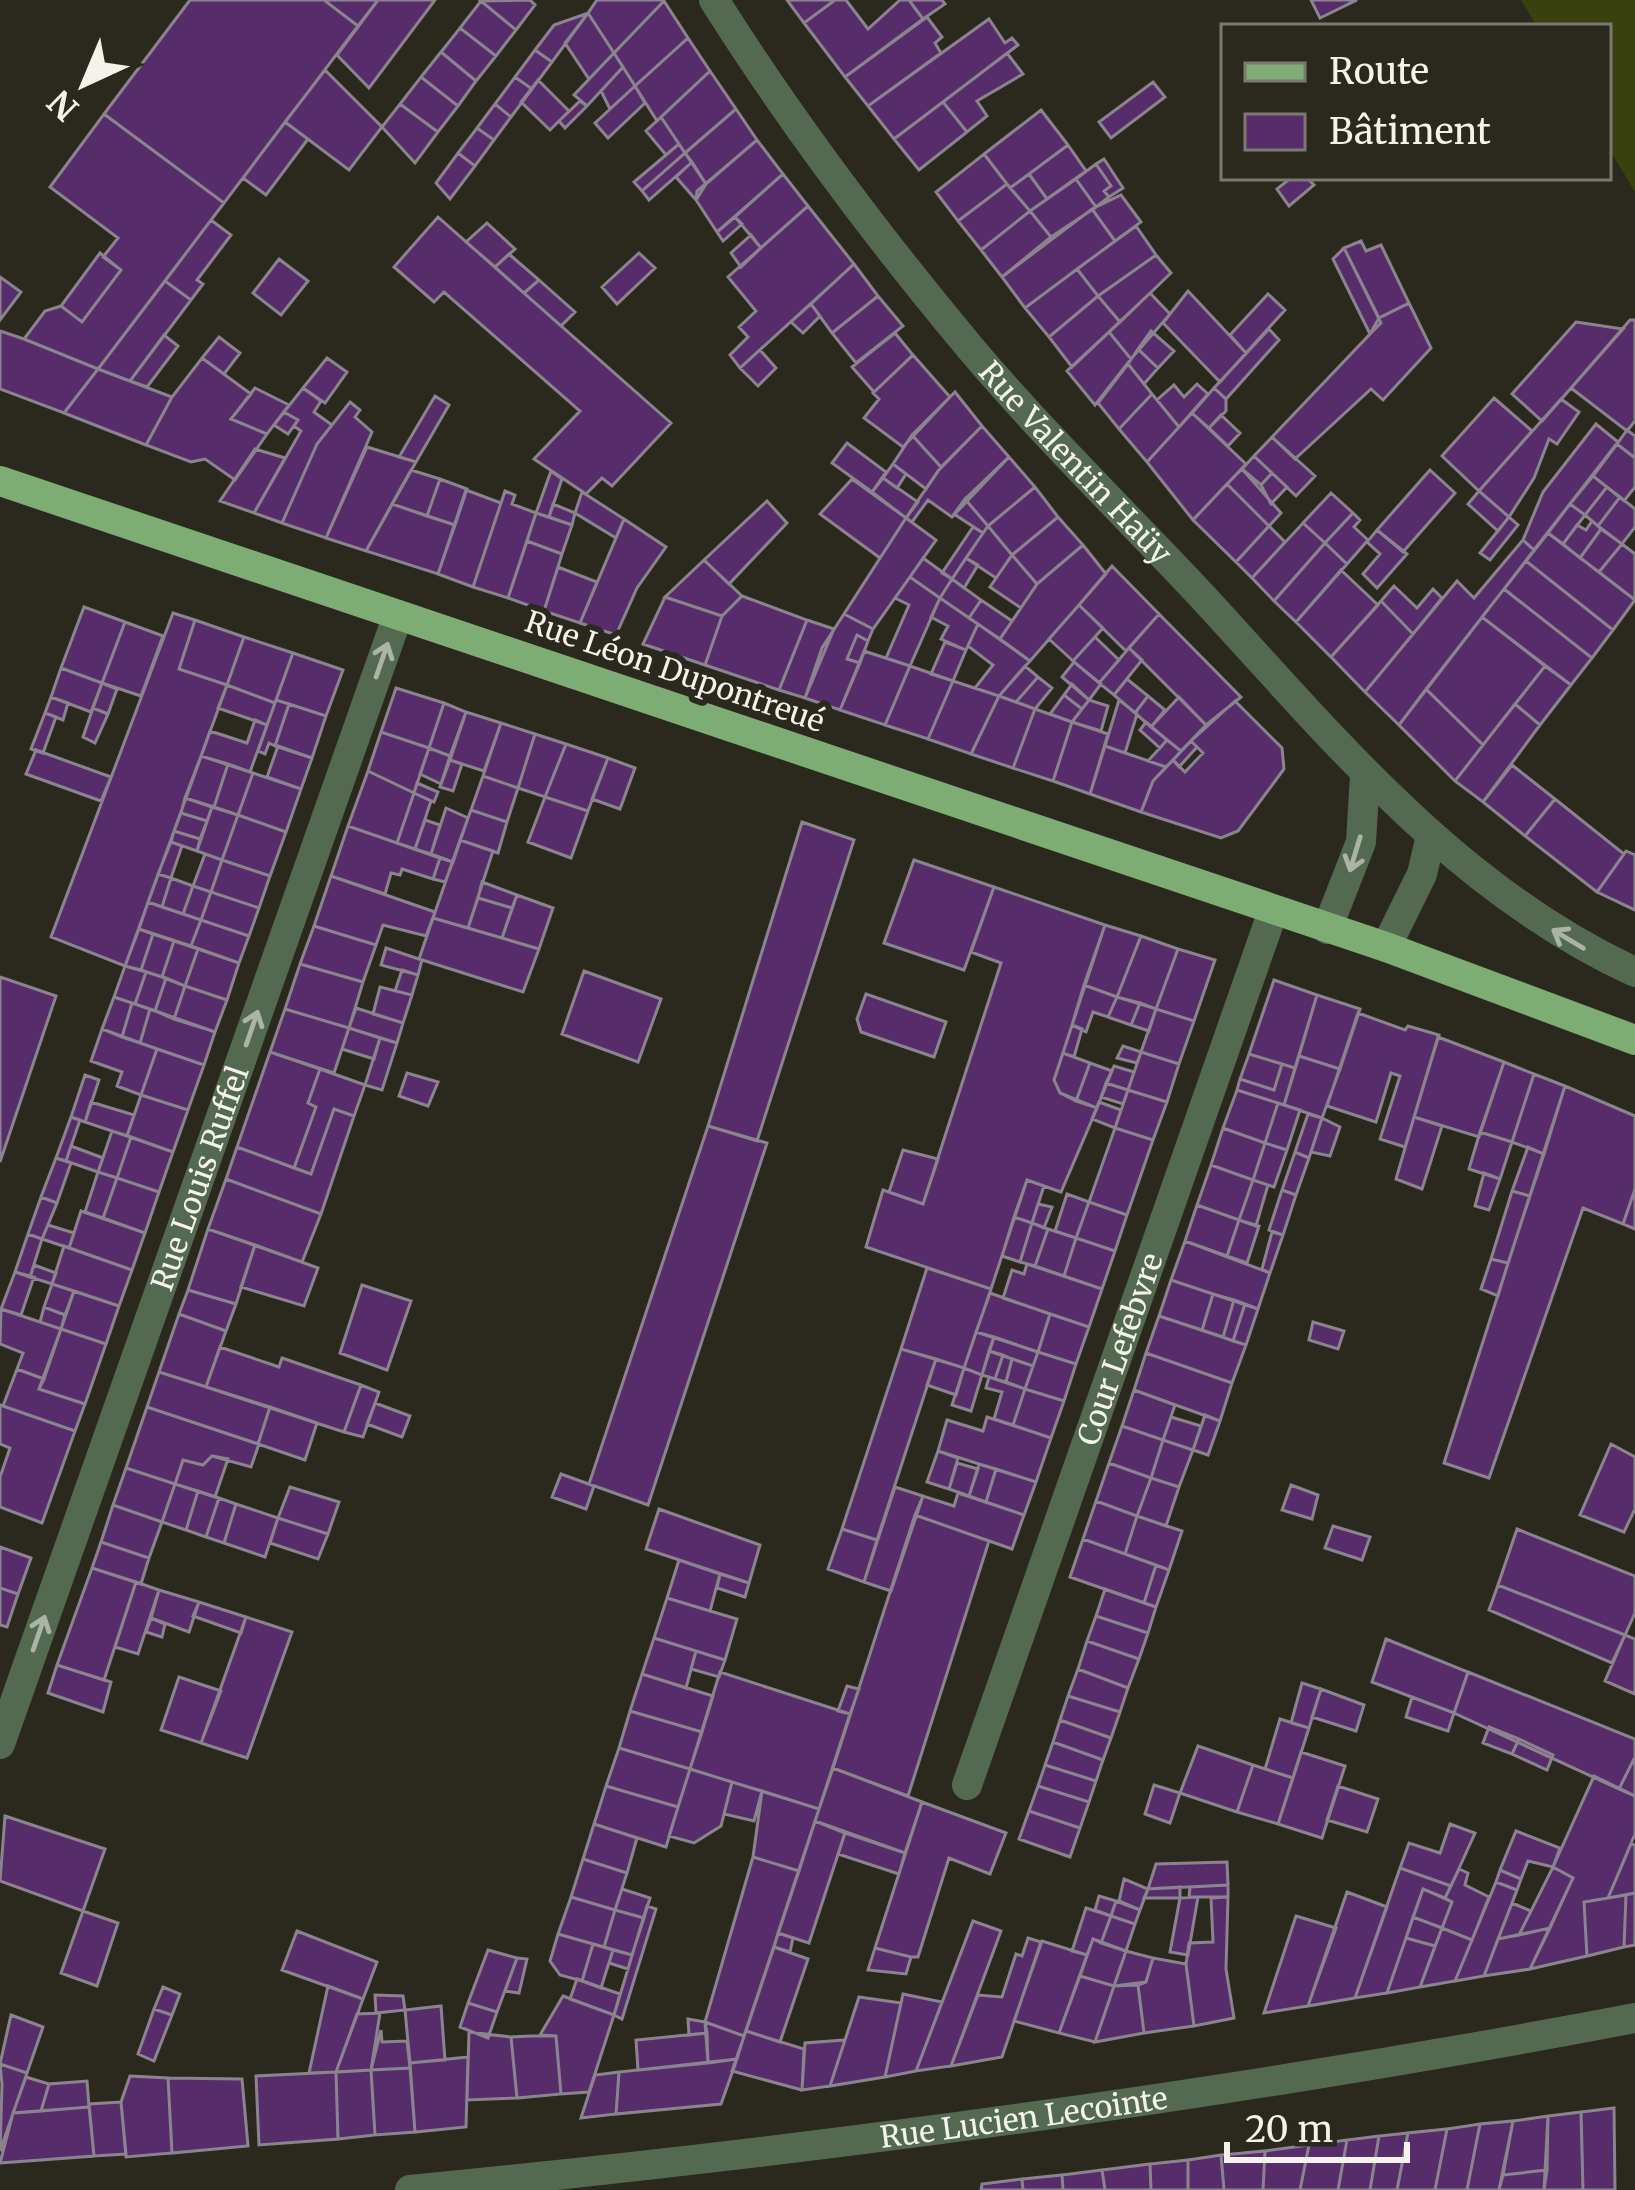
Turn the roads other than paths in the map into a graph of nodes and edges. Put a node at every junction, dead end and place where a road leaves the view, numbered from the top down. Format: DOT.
graph roads {
  1 [pos="714,0"];
  2 [pos="0,481"];
  3 [pos="398,615"];
  4 [pos="1365,776"];
  5 [pos="1431,836"];
  6 [pos="1273,911"];
  7 [pos="1327,929"];
  8 [pos="1386,947"];
  9 [pos="1635,972"];
  10 [pos="1635,1040"];
  11 [pos="0,1744"];
  12 [pos="967,1785"];
  13 [pos="1635,2018"];
  14 [pos="410,2190"];
  1 -- 4 [label="street, Rue Valentin Haüy"];
  2 -- 3 [label="main road, Rue Léon Dupontreué"];
  3 -- 6 [label="main road, Rue Léon Dupontreué"];
  11 -- 3 [label="street, Rue Louis Ruffel, one-way"];
  4 -- 5 [label="street, Rue Valentin Haüy"];
  4 -- 7 [label="street, one-way"];
  5 -- 8 [label="street"];
  9 -- 5 [label="street, Rue Valentin Haüy, one-way"];
  6 -- 7 [label="main road, Rue Léon Dupontreué"];
  6 -- 12 [label="street, Cour Lefebvre"];
  7 -- 8 [label="main road, Rue Léon Dupontreué"];
  8 -- 10 [label="main road, Rue Léon Dupontreué"];
  13 -- 14 [label="street, Rue Lucien Lecointe"];
}
